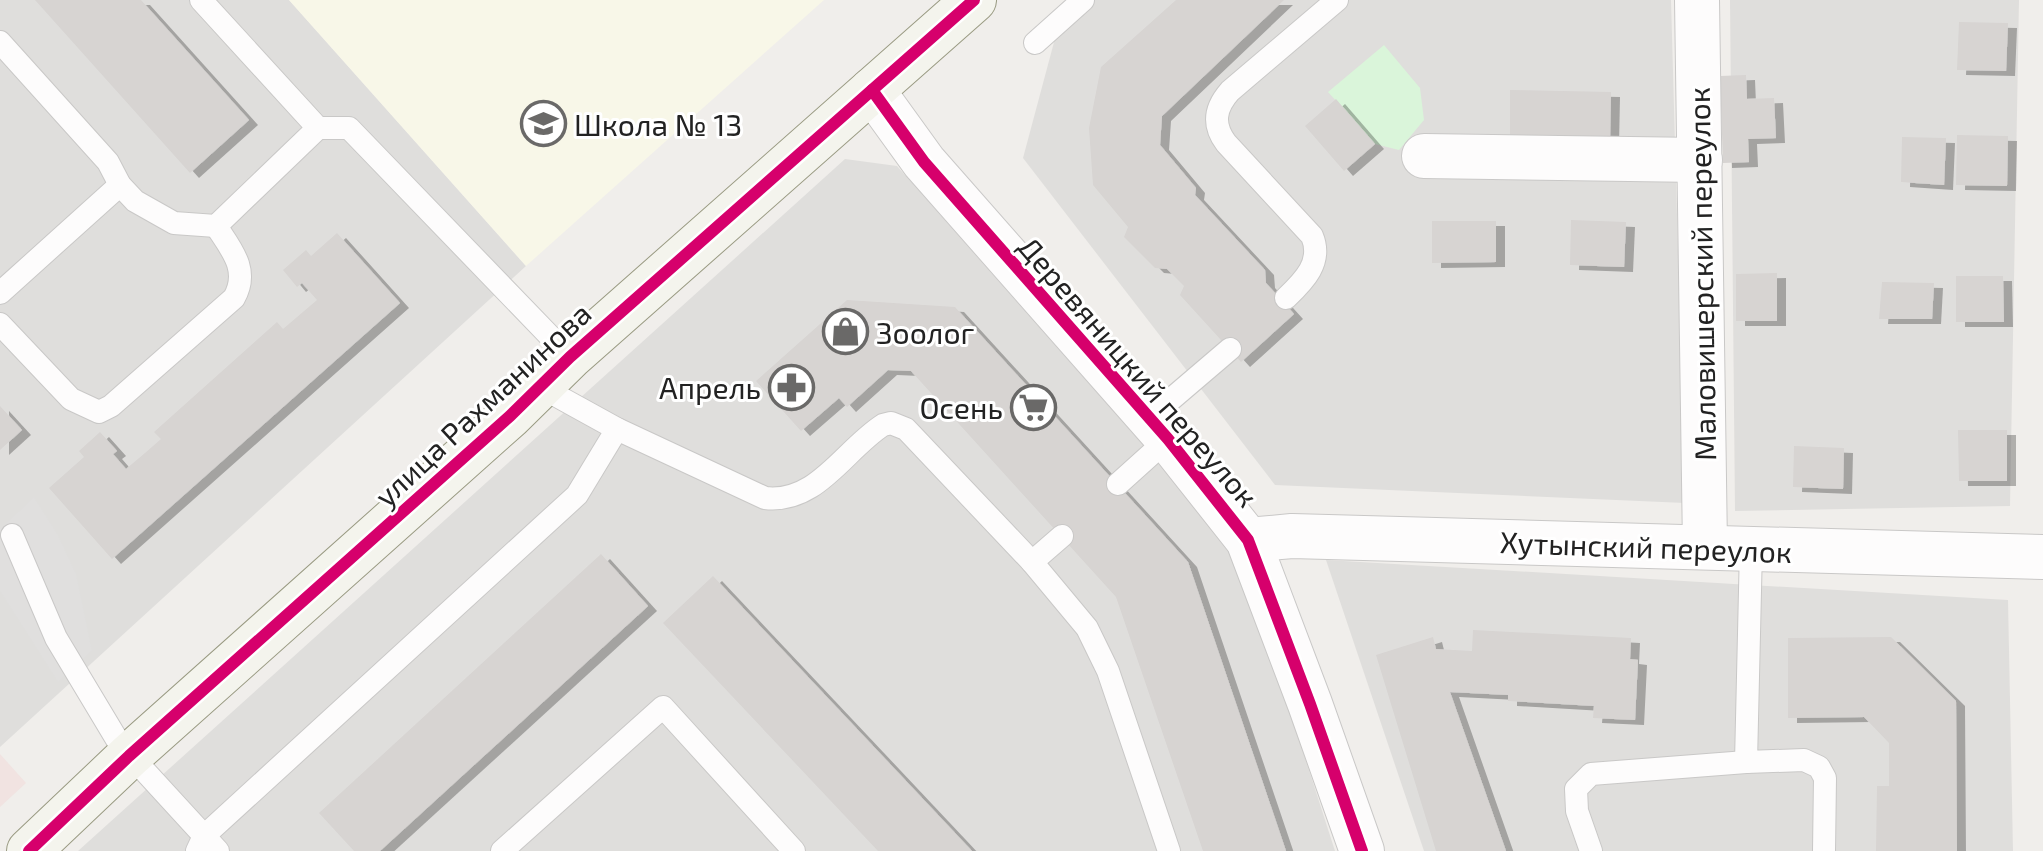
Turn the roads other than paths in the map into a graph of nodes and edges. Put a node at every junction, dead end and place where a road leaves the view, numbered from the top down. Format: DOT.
graph roads {
  1 [pos="201,0"];
  2 [pos="974,0"];
  3 [pos="1083,0"];
  4 [pos="1337,0"];
  5 [pos="1697,0"];
  6 [pos="0,42"];
  7 [pos="1035,43"];
  8 [pos="872,90"];
  9 [pos="318,128"];
  10 [pos="1424,156"];
  11 [pos="1700,160"];
  12 [pos="120,185"];
  13 [pos="216,226"];
  14 [pos="0,293"];
  15 [pos="1286,298"];
  16 [pos="0,324"];
  17 [pos="1230,349"];
  18 [pos="570,357"];
  19 [pos="539,386"];
  20 [pos="617,429"];
  21 [pos="1158,429"];
  22 [pos="1118,484"];
  23 [pos="12,535"];
  24 [pos="1062,536"];
  25 [pos="1248,540"];
  26 [pos="1705,547"];
  27 [pos="1751,548"];
  28 [pos="2043,557"];
  29 [pos="1032,562"];
  30 [pos="129,756"];
  31 [pos="1746,762"];
  32 [pos="206,846"];
  33 [pos="29,851"];
  34 [pos="502,851"];
  35 [pos="794,851"];
  36 [pos="1169,851"];
  37 [pos="1362,851"];
  38 [pos="1591,851"];
  39 [pos="1824,851"];
  1 -- 9 [label="lane"];
  2 -- 8 [label="street, улица Рахманинова"];
  3 -- 7 [label="lane"];
  4 -- 15 [label="lane"];
  5 -- 11 [label="street, Маловишерский переулок"];
  6 -- 12 [label="lane"];
  8 -- 18 [label="street, улица Рахманинова"];
  8 -- 21 [label="street, Деревяницкий переулок"];
  9 -- 13 [label="lane"];
  9 -- 18 [label="lane"];
  10 -- 11 [label="street"];
  11 -- 26 [label="street, Маловишерский переулок"];
  12 -- 13 [label="lane"];
  12 -- 14 [label="lane"];
  13 -- 16 [label="lane"];
  17 -- 21 [label="lane"];
  18 -- 19 [label="street, улица Рахманинова"];
  19 -- 20 [label="lane"];
  19 -- 30 [label="street, улица Рахманинова"];
  20 -- 29 [label="lane"];
  20 -- 32 [label="lane"];
  21 -- 22 [label="lane"];
  21 -- 25 [label="street, Деревяницкий переулок"];
  23 -- 30 [label="lane"];
  24 -- 29 [label="lane"];
  25 -- 26 [label="street, Хутынский переулок"];
  25 -- 37 [label="street, Деревяницкий переулок"];
  26 -- 27 [label="street, Хутынский переулок"];
  27 -- 28 [label="street, Хутынский переулок"];
  27 -- 31 [label="lane"];
  29 -- 36 [label="lane"];
  30 -- 32 [label="lane"];
  30 -- 33 [label="street, улица Рахманинова"];
  31 -- 38 [label="lane"];
  31 -- 39 [label="lane"];
  34 -- 35 [label="lane"];
}
